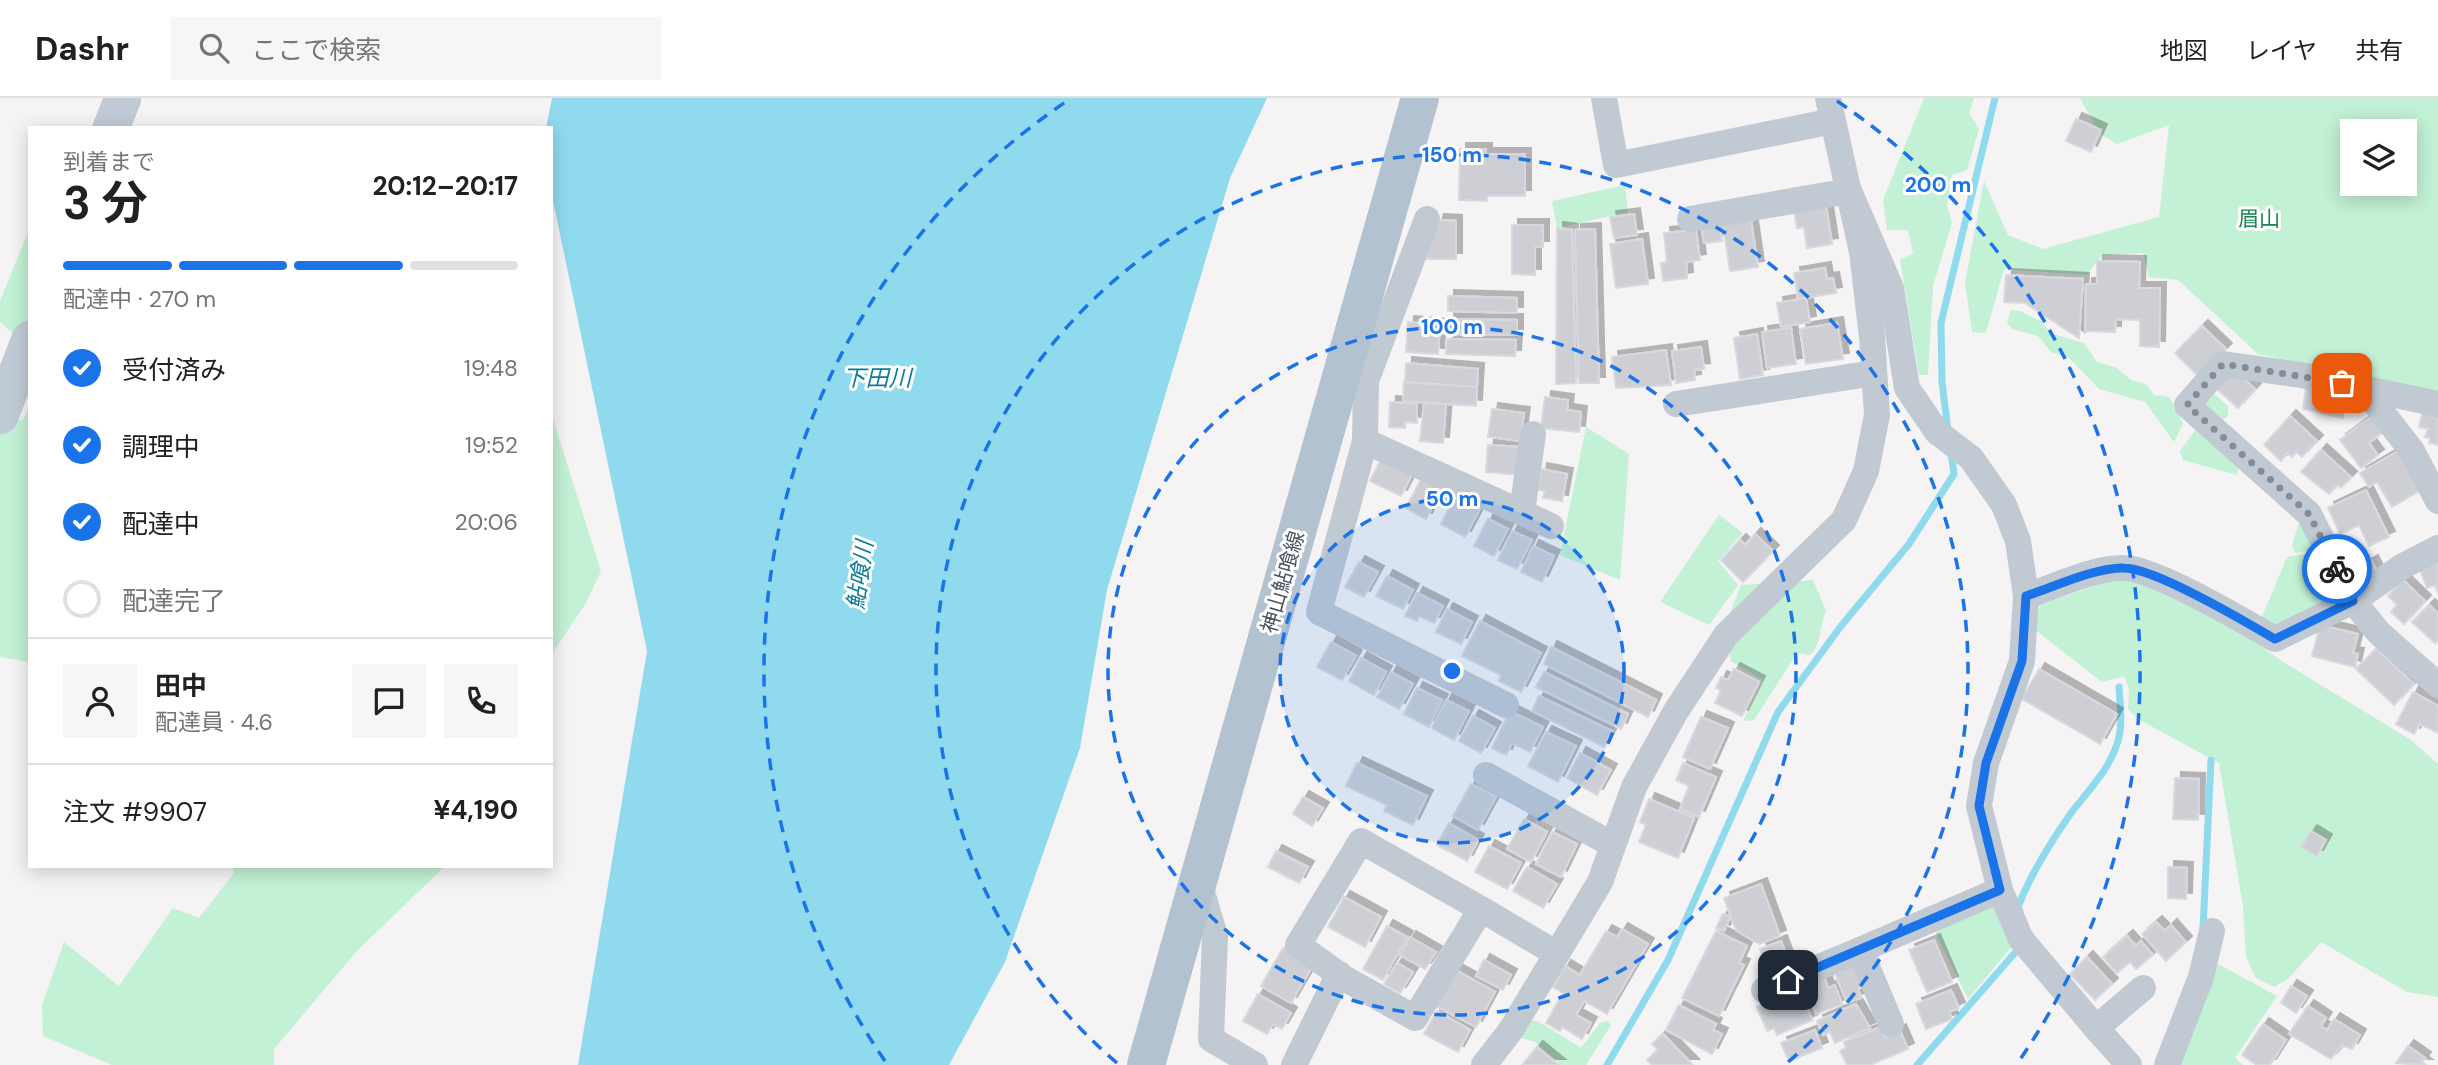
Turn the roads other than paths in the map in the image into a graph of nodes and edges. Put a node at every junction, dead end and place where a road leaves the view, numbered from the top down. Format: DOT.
graph roads {
  1 [pos="123,98"];
  2 [pos="1420,98"];
  3 [pos="1604,98"];
  4 [pos="1831,110"];
  5 [pos="112,126"];
  6 [pos="1849,191"];
  7 [pos="1427,219"];
  8 [pos="1690,219"];
  9 [pos="28,344"];
  10 [pos="1874,373"];
  11 [pos="1354,377"];
  12 [pos="2363,388"];
  13 [pos="1676,404"];
  14 [pos="2438,404"];
  15 [pos="0,416"];
  16 [pos="1534,434"];
  17 [pos="1365,442"];
  18 [pos="2438,501"];
  19 [pos="1522,512"];
  20 [pos="1551,526"];
  21 [pos="2438,548"];
  22 [pos="2026,596"];
  23 [pos="2353,601"];
  24 [pos="2438,685"];
  25 [pos="1506,705"];
  26 [pos="1486,775"];
  27 [pos="1613,845"];
  28 [pos="1199,880"];
  29 [pos="2000,890"];
  30 [pos="1481,909"];
  31 [pos="2212,931"];
  32 [pos="1860,950"];
  33 [pos="1557,954"];
  34 [pos="1339,974"];
  35 [pos="2143,988"];
  36 [pos="1764,990"];
  37 [pos="1891,1024"];
  38 [pos="2096,1028"];
  39 [pos="1146,1065"];
  40 [pos="1255,1065"];
  41 [pos="1294,1065"];
  42 [pos="1484,1065"];
  43 [pos="2129,1065"];
  44 [pos="2167,1065"];
  1 -- 5 [label="main road"];
  2 -- 11 [label="main road, 神山鮎喰線"];
  3 -- 4 [label="street"];
  4 -- 6 [label="street"];
  6 -- 8 [label="street"];
  6 -- 10 [label="street"];
  6 -- 22 [label="street"];
  7 -- 11 [label="street"];
  9 -- 15 [label="main road"];
  10 -- 13 [label="street"];
  10 -- 27 [label="street"];
  11 -- 17 [label="street"];
  11 -- 28 [label="main road, 神山鮎喰線"];
  12 -- 14 [label="street"];
  12 -- 18 [label="street"];
  12 -- 23 [label="street"];
  16 -- 19 [label="street"];
  17 -- 19 [label="street"];
  17 -- 25 [label="street"];
  19 -- 20 [label="street"];
  21 -- 23 [label="street"];
  22 -- 23 [label="street"];
  22 -- 29 [label="street"];
  23 -- 24 [label="street"];
  26 -- 27 [label="street"];
  27 -- 33 [label="street"];
  28 -- 39 [label="main road, 神山鮎喰線"];
  28 -- 40 [label="street"];
  29 -- 32 [label="street"];
  29 -- 38 [label="street"];
  30 -- 33 [label="street"];
  30 -- 34 [label="street"];
  30 -- 34 [label="street"];
  31 -- 44 [label="street"];
  32 -- 36 [label="street"];
  32 -- 37 [label="street"];
  33 -- 42 [label="street"];
  34 -- 41 [label="street"];
  35 -- 38 [label="street"];
  38 -- 43 [label="street"];
}
